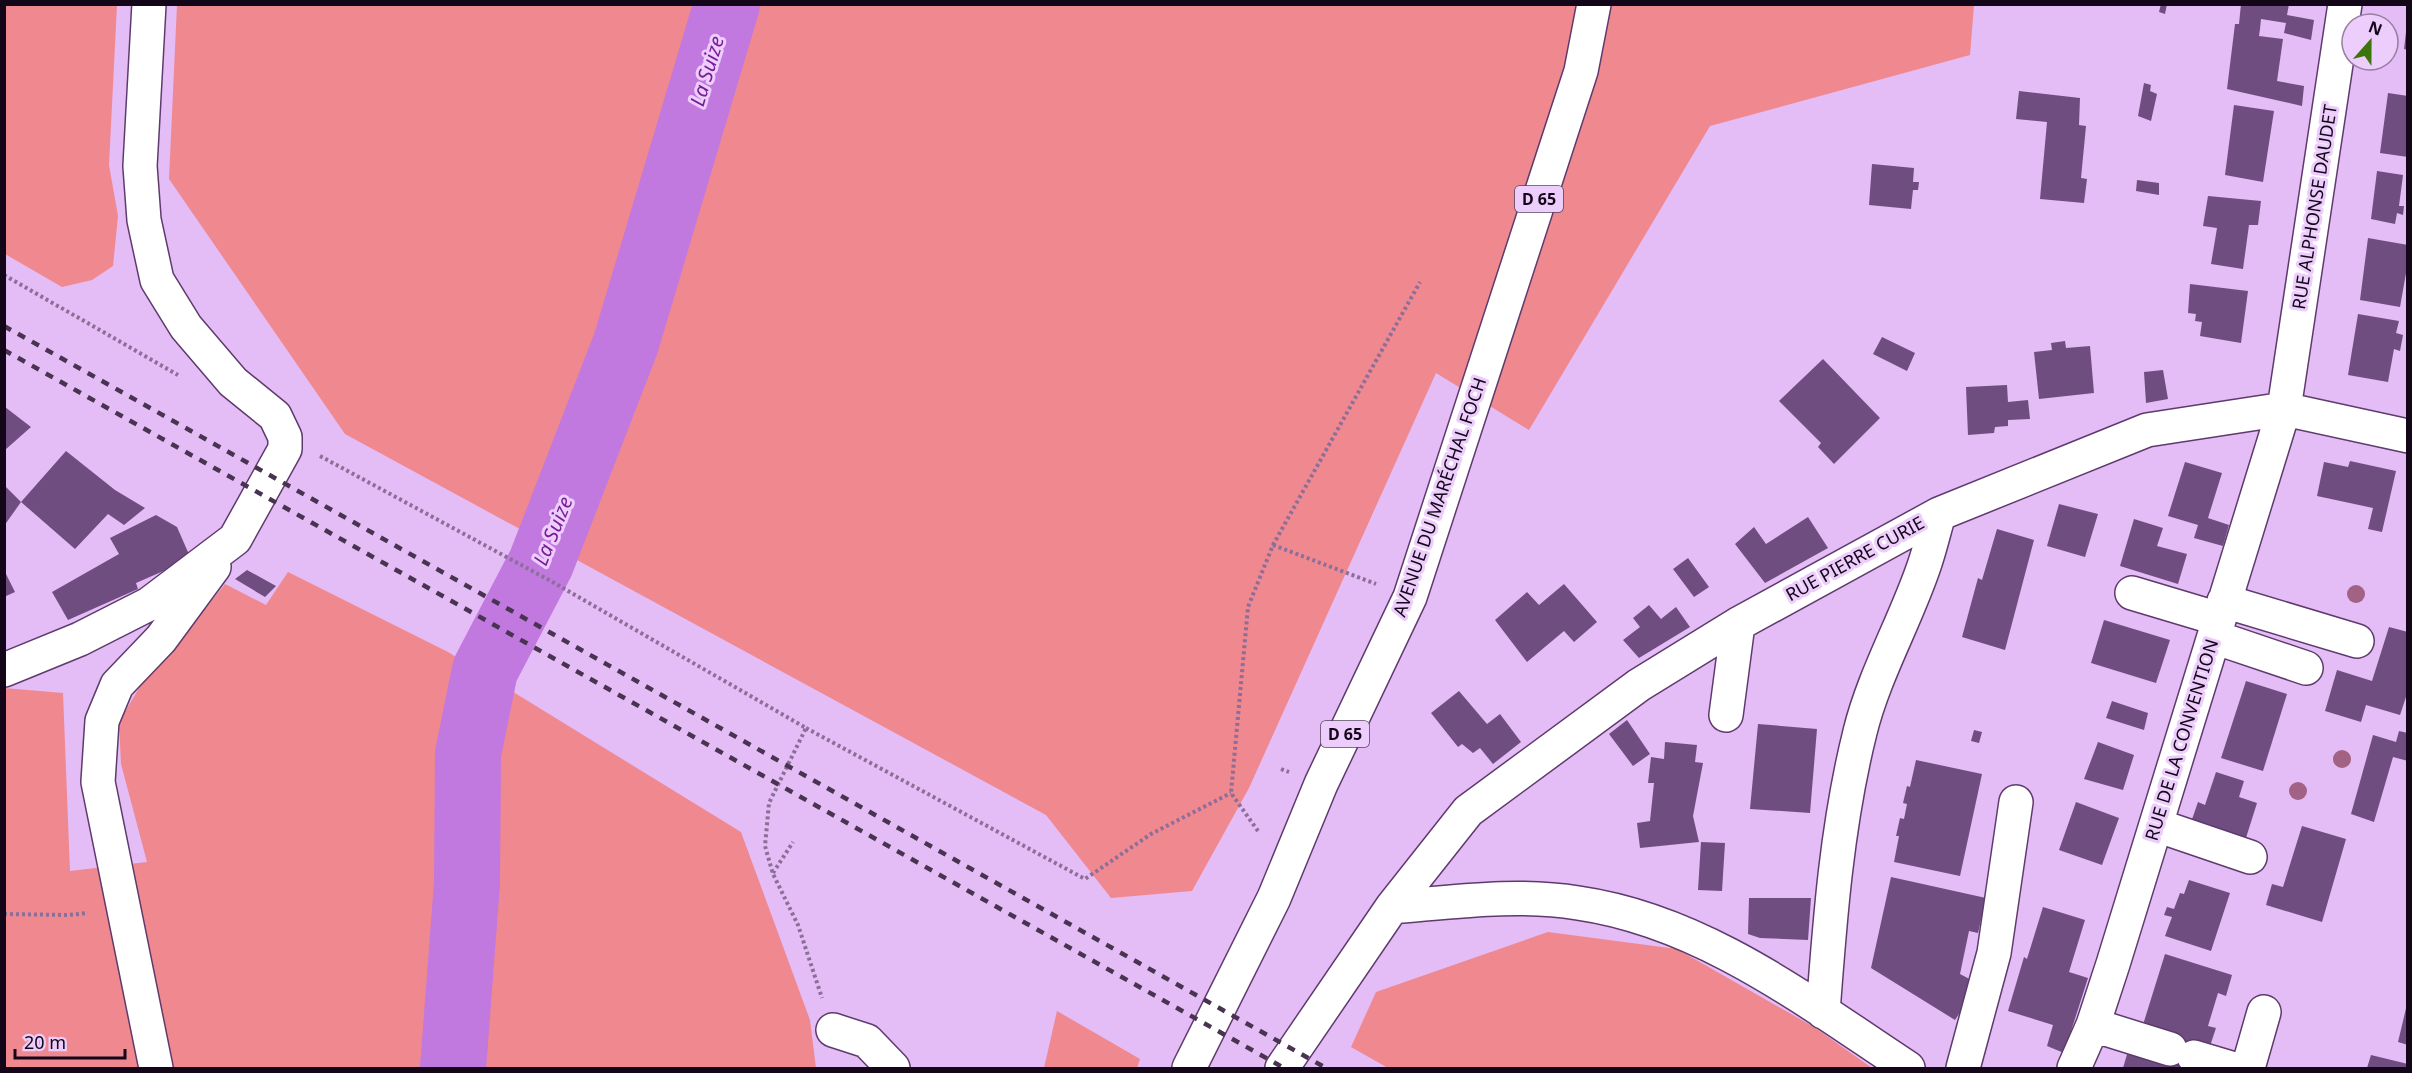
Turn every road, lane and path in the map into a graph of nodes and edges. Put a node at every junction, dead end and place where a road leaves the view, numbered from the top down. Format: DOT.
graph roads {
  1 [pos="149,4"];
  2 [pos="1594,4"];
  3 [pos="2345,4"];
  4 [pos="4,275"];
  5 [pos="1420,282"];
  6 [pos="188,381"];
  7 [pos="2284,409"];
  8 [pos="2408,436"];
  9 [pos="285,437"];
  10 [pos="1939,513"];
  11 [pos="235,539"];
  12 [pos="1273,545"];
  13 [pos="1377,585"];
  14 [pos="2132,593"];
  15 [pos="2219,619"];
  16 [pos="1738,624"];
  17 [pos="2357,641"];
  18 [pos="2306,668"];
  19 [pos="4,670"];
  20 [pos="1726,715"];
  21 [pos="806,728"];
  22 [pos="1231,794"];
  23 [pos="2016,802"];
  24 [pos="2156,825"];
  25 [pos="1258,831"];
  26 [pos="793,842"];
  27 [pos="2250,857"];
  28 [pos="773,874"];
  29 [pos="1392,907"];
  30 [pos="122,908"];
  31 [pos="4,915"];
  32 [pos="1822,1012"];
  33 [pos="2264,1012"];
  34 [pos="2092,1025"];
  35 [pos="833,1030"];
  36 [pos="156,1068"];
  37 [pos="893,1068"];
  38 [pos="1190,1068"];
  39 [pos="1282,1068"];
  40 [pos="1908,1068"];
  41 [pos="1963,1068"];
  42 [pos="2074,1068"];
  43 [pos="2231,1068"];
  44 [pos="2248,1068"];
  1 -- 9 [label="street"];
  2 -- 38 [label="street, AVENUE DU MARÉCHAL FOCH / D 65"];
  3 -- 7 [label="street, RUE ALPHONSE DAUDET"];
  4 -- 6 [label="path"];
  5 -- 12 [label="path"];
  7 -- 8 [label="street, RUE PIERRE CURIE"];
  7 -- 10 [label="street, RUE PIERRE CURIE"];
  7 -- 15 [label="street, RUE DE LA CONVENTION"];
  9 -- 11 [label="street"];
  9 -- 21 [label="path"];
  10 -- 16 [label="street, RUE PIERRE CURIE"];
  10 -- 32 [label="street"];
  11 -- 19 [label="street"];
  11 -- 30 [label="street"];
  12 -- 13 [label="path"];
  12 -- 22 [label="path"];
  14 -- 15 [label="street"];
  15 -- 17 [label="street"];
  15 -- 18 [label="street"];
  15 -- 24 [label="street, RUE DE LA CONVENTION"];
  16 -- 20 [label="street"];
  16 -- 29 [label="street, RUE PIERRE CURIE"];
  21 -- 22 [label="path"];
  21 -- 28 [label="path"];
  22 -- 25 [label="path"];
  23 -- 41 [label="street"];
  24 -- 27 [label="street"];
  24 -- 34 [label="street, RUE DE LA CONVENTION"];
  26 -- 28 [label="path"];
  28 -- 35 [label="path"];
  29 -- 32 [label="street"];
  29 -- 39 [label="street, RUE PIERRE CURIE"];
  30 -- 31 [label="path"];
  30 -- 36 [label="street"];
  32 -- 40 [label="street"];
  33 -- 44 [label="street"];
  34 -- 42 [label="street, RUE DE LA CONVENTION"];
  34 -- 43 [label="street"];
  35 -- 37 [label="street"];
}
